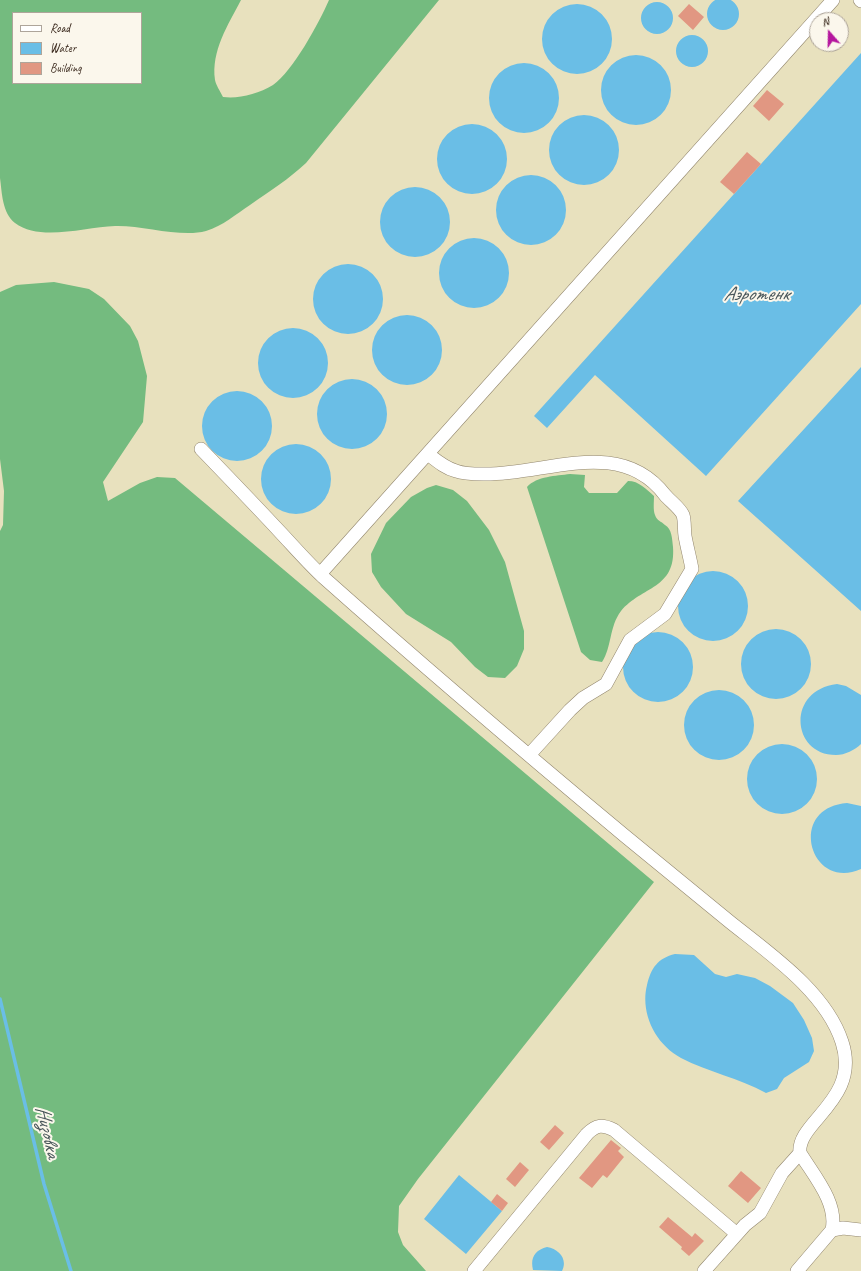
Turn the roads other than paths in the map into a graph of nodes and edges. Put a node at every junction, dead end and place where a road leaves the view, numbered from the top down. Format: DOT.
graph roads {
  1 [pos="833,0"];
  2 [pos="201,449"];
  3 [pos="428,454"];
  4 [pos="320,574"];
  5 [pos="530,756"];
  6 [pos="800,1153"];
  7 [pos="832,1230"];
  8 [pos="861,1230"];
  9 [pos="737,1234"];
  10 [pos="474,1271"];
  11 [pos="704,1271"];
  12 [pos="797,1271"];
  1 -- 3 [label="lane"];
  2 -- 4 [label="lane"];
  3 -- 4 [label="lane"];
  3 -- 5 [label="lane"];
  4 -- 5 [label="lane"];
  5 -- 6 [label="lane"];
  6 -- 7 [label="lane"];
  6 -- 9 [label="lane"];
  7 -- 8 [label="lane"];
  7 -- 12 [label="lane"];
  9 -- 10 [label="lane"];
  9 -- 11 [label="lane"];
}
